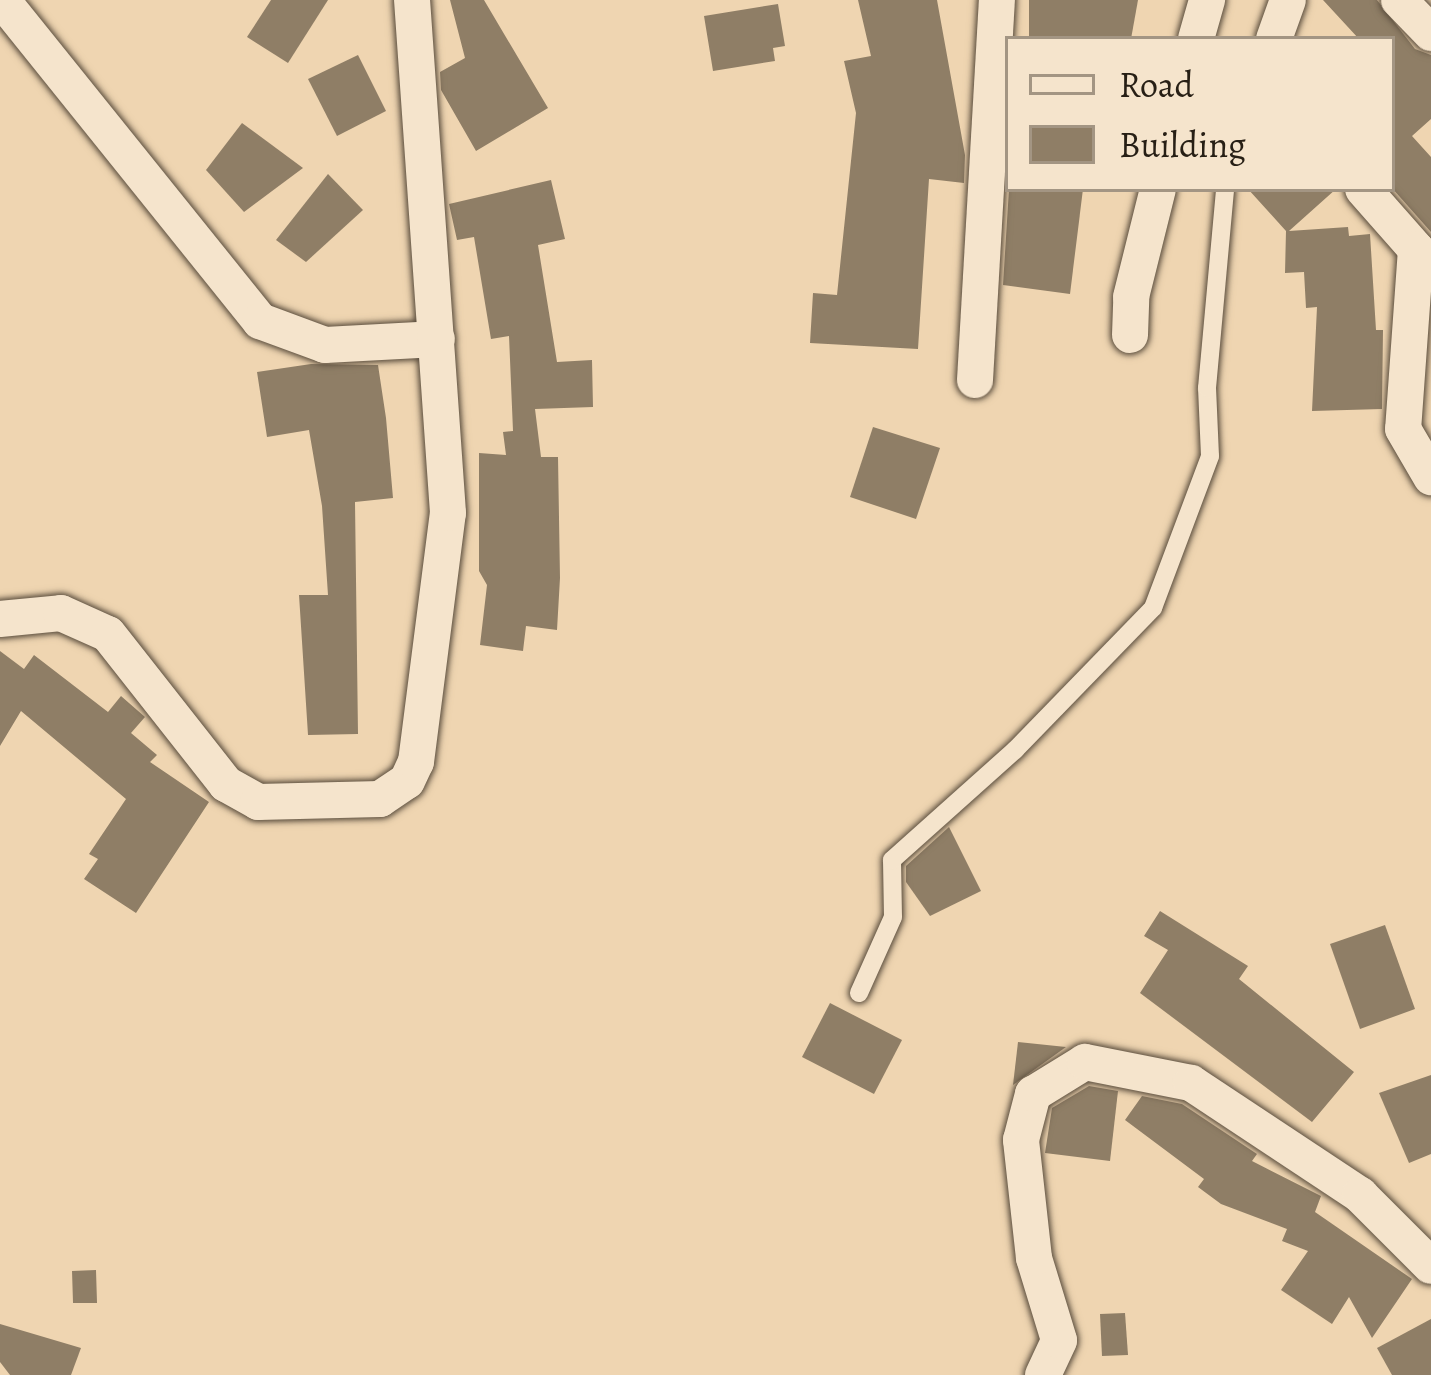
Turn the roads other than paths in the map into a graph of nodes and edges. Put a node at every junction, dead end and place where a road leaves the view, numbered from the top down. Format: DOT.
graph roads {
  1 [pos="2,0"];
  2 [pos="412,0"];
  3 [pos="998,0"];
  4 [pos="1207,0"];
  5 [pos="1288,0"];
  6 [pos="1399,0"];
  7 [pos="1431,33"];
  8 [pos="1197,36"];
  9 [pos="1275,36"];
  10 [pos="1157,192"];
  11 [pos="1225,192"];
  12 [pos="1366,192"];
  13 [pos="1424,257"];
  14 [pos="1130,335"];
  15 [pos="437,339"];
  16 [pos="976,380"];
  17 [pos="1431,477"];
  18 [pos="0,619"];
  19 [pos="860,993"];
  20 [pos="1431,1266"];
  21 [pos="1043,1375"];
  1 -- 15 [label="street"];
  2 -- 15 [label="street"];
  3 -- 16 [label="street"];
  4 -- 8 [label="street"];
  5 -- 9 [label="street"];
  6 -- 7 [label="street"];
  10 -- 14 [label="street"];
  11 -- 19 [label="lane"];
  12 -- 13 [label="street"];
  13 -- 17 [label="street"];
  15 -- 18 [label="street"];
  20 -- 21 [label="street"];
}
